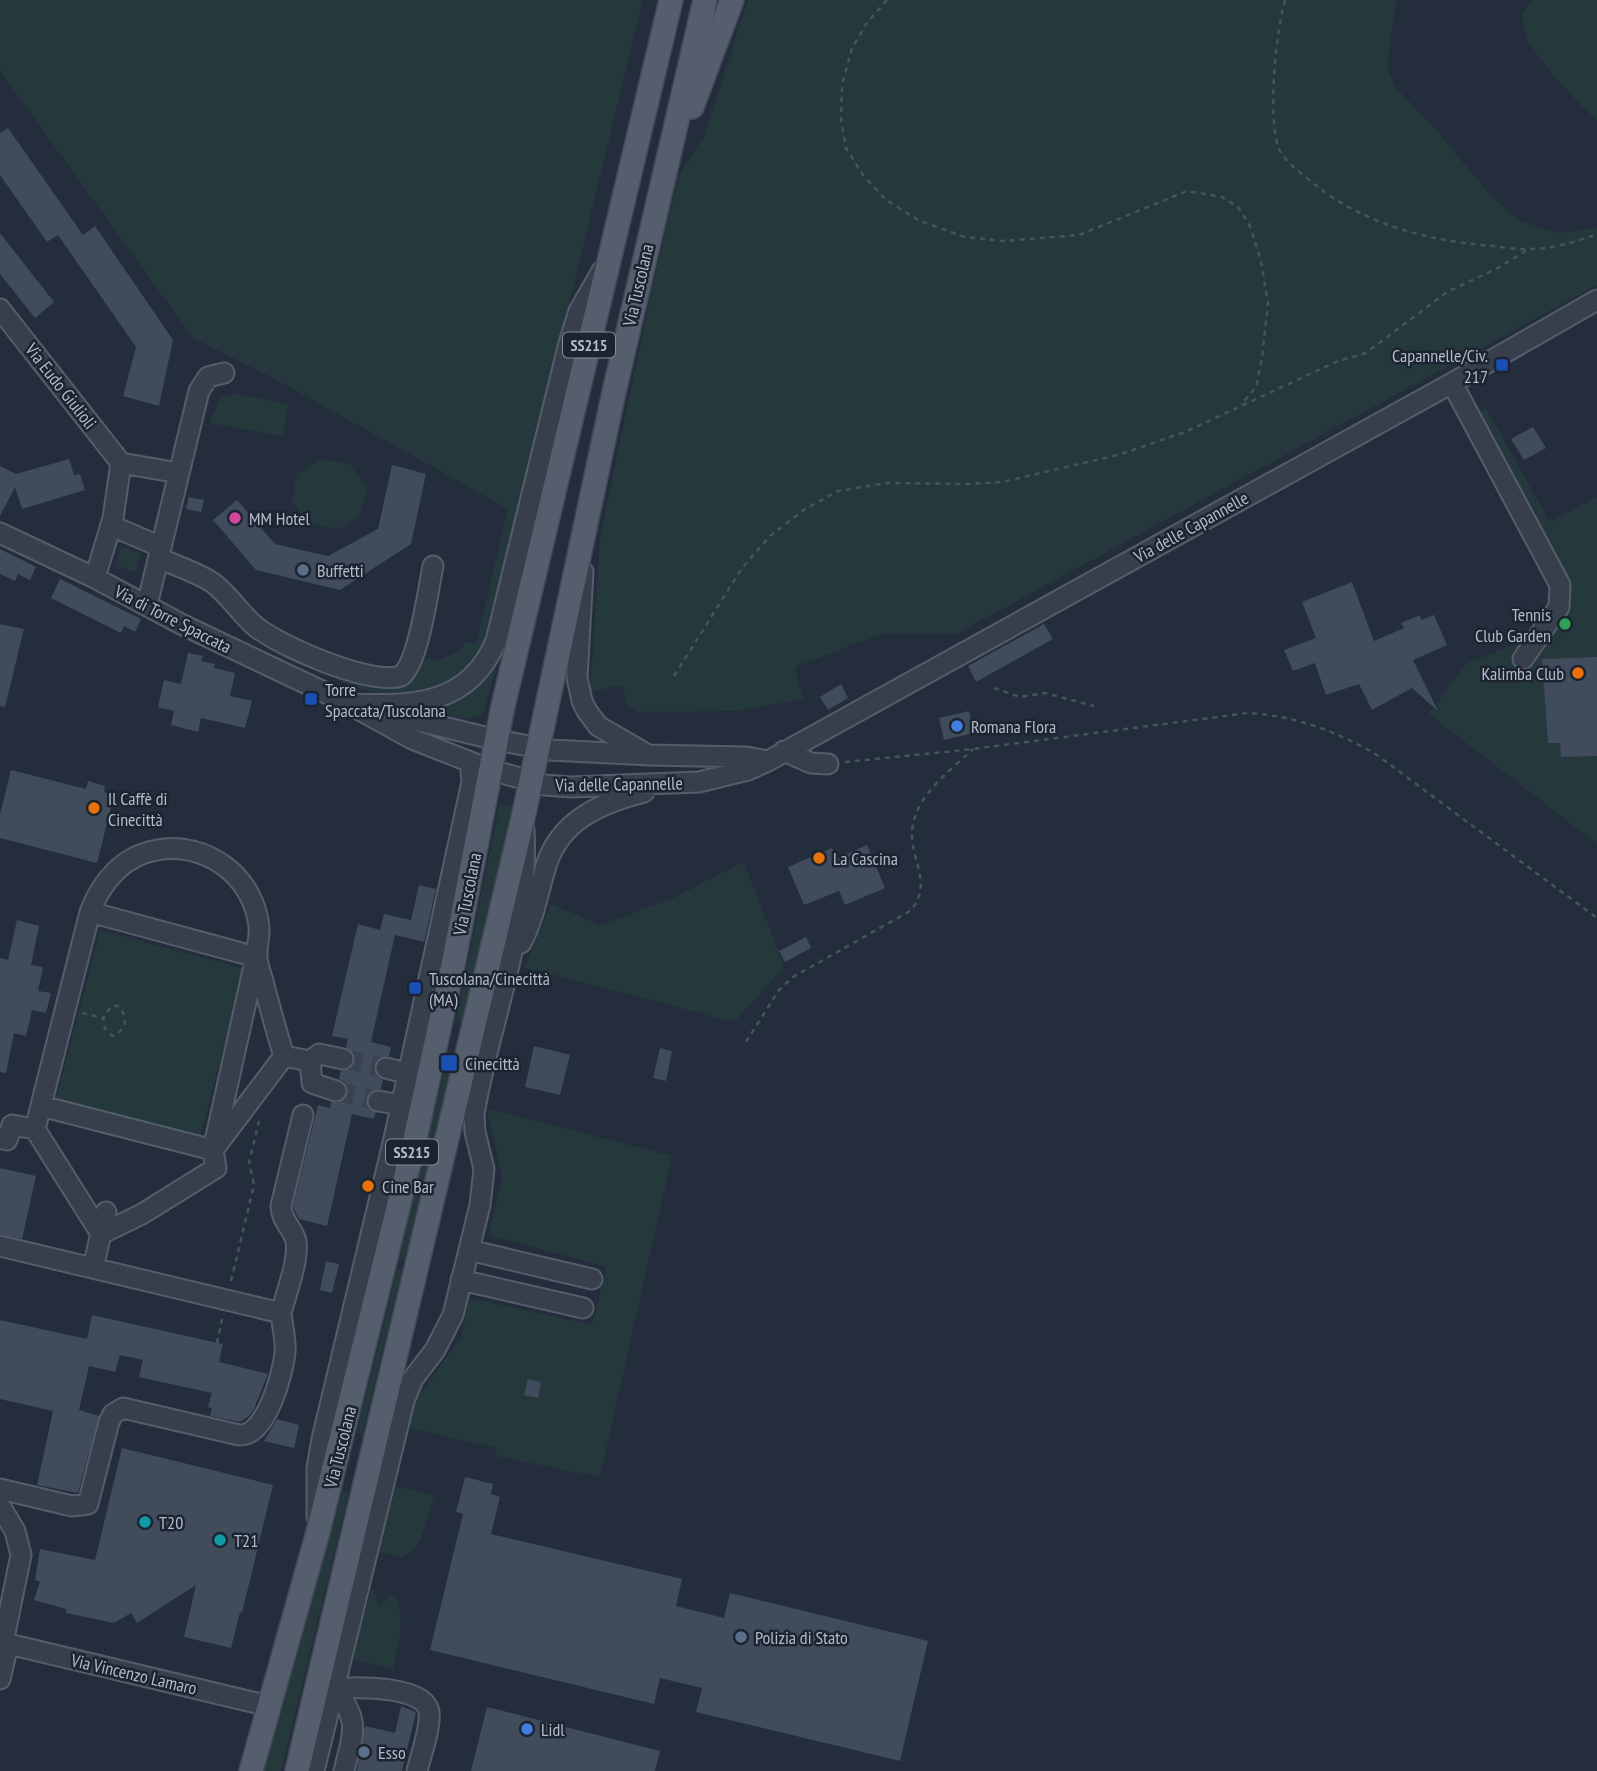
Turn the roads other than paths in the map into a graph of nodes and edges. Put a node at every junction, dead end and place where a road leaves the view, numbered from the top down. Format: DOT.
graph roads {
  1 [pos="671,0"];
  2 [pos="705,0"];
  3 [pos="732,0"];
  4 [pos="660,188"];
  5 [pos="611,256"];
  6 [pos="1597,300"];
  7 [pos="0,309"];
  8 [pos="224,373"];
  9 [pos="1452,383"];
  10 [pos="121,463"];
  11 [pos="179,473"];
  12 [pos="111,526"];
  13 [pos="584,531"];
  14 [pos="0,533"];
  15 [pos="160,553"];
  16 [pos="433,566"];
  17 [pos="95,578"];
  18 [pos="147,605"];
  19 [pos="1523,659"];
  20 [pos="347,703"];
  21 [pos="497,740"];
  22 [pos="538,748"];
  23 [pos="650,755"];
  24 [pos="776,756"];
  25 [pos="828,764"];
  26 [pos="481,766"];
  27 [pos="531,781"];
  28 [pos="699,782"];
  29 [pos="523,818"];
  30 [pos="90,912"];
  31 [pos="256,957"];
  32 [pos="510,962"];
  33 [pos="284,1056"];
  34 [pos="344,1059"];
  35 [pos="310,1061"];
  36 [pos="386,1068"];
  37 [pos="409,1074"];
  38 [pos="336,1091"];
  39 [pos="378,1101"];
  40 [pos="402,1105"];
  41 [pos="41,1106"];
  42 [pos="303,1115"];
  43 [pos="35,1129"];
  44 [pos="0,1138"];
  45 [pos="213,1150"];
  46 [pos="106,1212"];
  47 [pos="101,1234"];
  48 [pos="0,1246"];
  49 [pos="469,1250"];
  50 [pos="93,1268"];
  51 [pos="592,1279"];
  52 [pos="461,1280"];
  53 [pos="583,1308"];
  54 [pos="281,1312"];
  55 [pos="0,1489"];
  56 [pos="0,1506"];
  57 [pos="318,1532"];
  58 [pos="4,1643"];
  59 [pos="0,1679"];
  60 [pos="335,1689"];
  61 [pos="268,1706"];
  62 [pos="251,1771"];
  63 [pos="297,1771"];
  64 [pos="314,1771"];
  65 [pos="344,1771"];
  66 [pos="417,1771"];
  1 -- 5 [label="main road, Via Tuscolana / SS215"];
  2 -- 4 [label="main road, Via Tuscolana / SS215"];
  3 -- 4 [label="main road"];
  4 -- 13 [label="main road, Via Tuscolana / SS215"];
  5 -- 20 [label="street, Via Tuscolana"];
  5 -- 21 [label="main road, Via Tuscolana / SS215"];
  6 -- 9 [label="street, Via delle Capannelle"];
  7 -- 10 [label="street, Via Eudo Giulioli"];
  8 -- 11 [label="street"];
  9 -- 19 [label="street"];
  9 -- 24 [label="street, Via delle Capannelle"];
  10 -- 11 [label="street"];
  10 -- 12 [label="street"];
  11 -- 15 [label="street"];
  12 -- 15 [label="street"];
  12 -- 17 [label="street"];
  13 -- 22 [label="main road, Via Tuscolana / SS215"];
  13 -- 23 [label="street, Via delle Capannelle"];
  14 -- 17 [label="street, Via di Torre Spaccata"];
  15 -- 16 [label="street"];
  15 -- 18 [label="street"];
  17 -- 18 [label="street, Via di Torre Spaccata"];
  18 -- 20 [label="street, Via di Torre Spaccata"];
  20 -- 21 [label="street, Via di Torre Spaccata"];
  20 -- 26 [label="street, Via di Torre Spaccata"];
  21 -- 22 [label="street, Via delle Capannelle"];
  21 -- 26 [label="main road, Via Tuscolana / SS215"];
  22 -- 23 [label="street, Via delle Capannelle"];
  22 -- 27 [label="main road, Via Tuscolana / SS215"];
  23 -- 24 [label="street, Via delle Capannelle"];
  24 -- 25 [label="street, Via delle Capannelle"];
  24 -- 28 [label="street, Via delle Capannelle"];
  26 -- 27 [label="street, Via delle Capannelle"];
  26 -- 37 [label="street, Via Tuscolana"];
  26 -- 57 [label="main road, Via Tuscolana / SS215"];
  27 -- 28 [label="street, Via delle Capannelle"];
  27 -- 29 [label="main road, Via Tuscolana / SS215"];
  28 -- 32 [label="street"];
  29 -- 32 [label="street, Via Tuscolana"];
  29 -- 63 [label="main road, Via Tuscolana / SS215"];
  30 -- 31 [label="street"];
  30 -- 31 [label="street"];
  30 -- 41 [label="street"];
  31 -- 33 [label="street"];
  31 -- 45 [label="street"];
  32 -- 49 [label="street, Via Tuscolana"];
  33 -- 35 [label="street"];
  33 -- 45 [label="street"];
  34 -- 35 [label="street"];
  35 -- 38 [label="street"];
  36 -- 37 [label="street"];
  37 -- 40 [label="street, Via Tuscolana"];
  39 -- 40 [label="street"];
  40 -- 57 [label="street, Via Tuscolana"];
  41 -- 43 [label="street"];
  41 -- 45 [label="street"];
  42 -- 54 [label="street"];
  43 -- 44 [label="street"];
  43 -- 47 [label="street"];
  45 -- 47 [label="street"];
  46 -- 47 [label="street"];
  47 -- 50 [label="street"];
  48 -- 50 [label="street"];
  49 -- 51 [label="street"];
  49 -- 52 [label="street, Via Tuscolana"];
  50 -- 54 [label="street"];
  52 -- 53 [label="street"];
  52 -- 60 [label="street, Via Tuscolana"];
  54 -- 55 [label="street"];
  56 -- 58 [label="street"];
  57 -- 61 [label="main road, Via Tuscolana / SS215"];
  58 -- 59 [label="street"];
  58 -- 61 [label="street, Via Vincenzo Lamaro"];
  60 -- 64 [label="street, Via Tuscolana"];
  60 -- 65 [label="street"];
  60 -- 66 [label="street"];
  61 -- 62 [label="main road, Via Tuscolana / SS215"];
}
